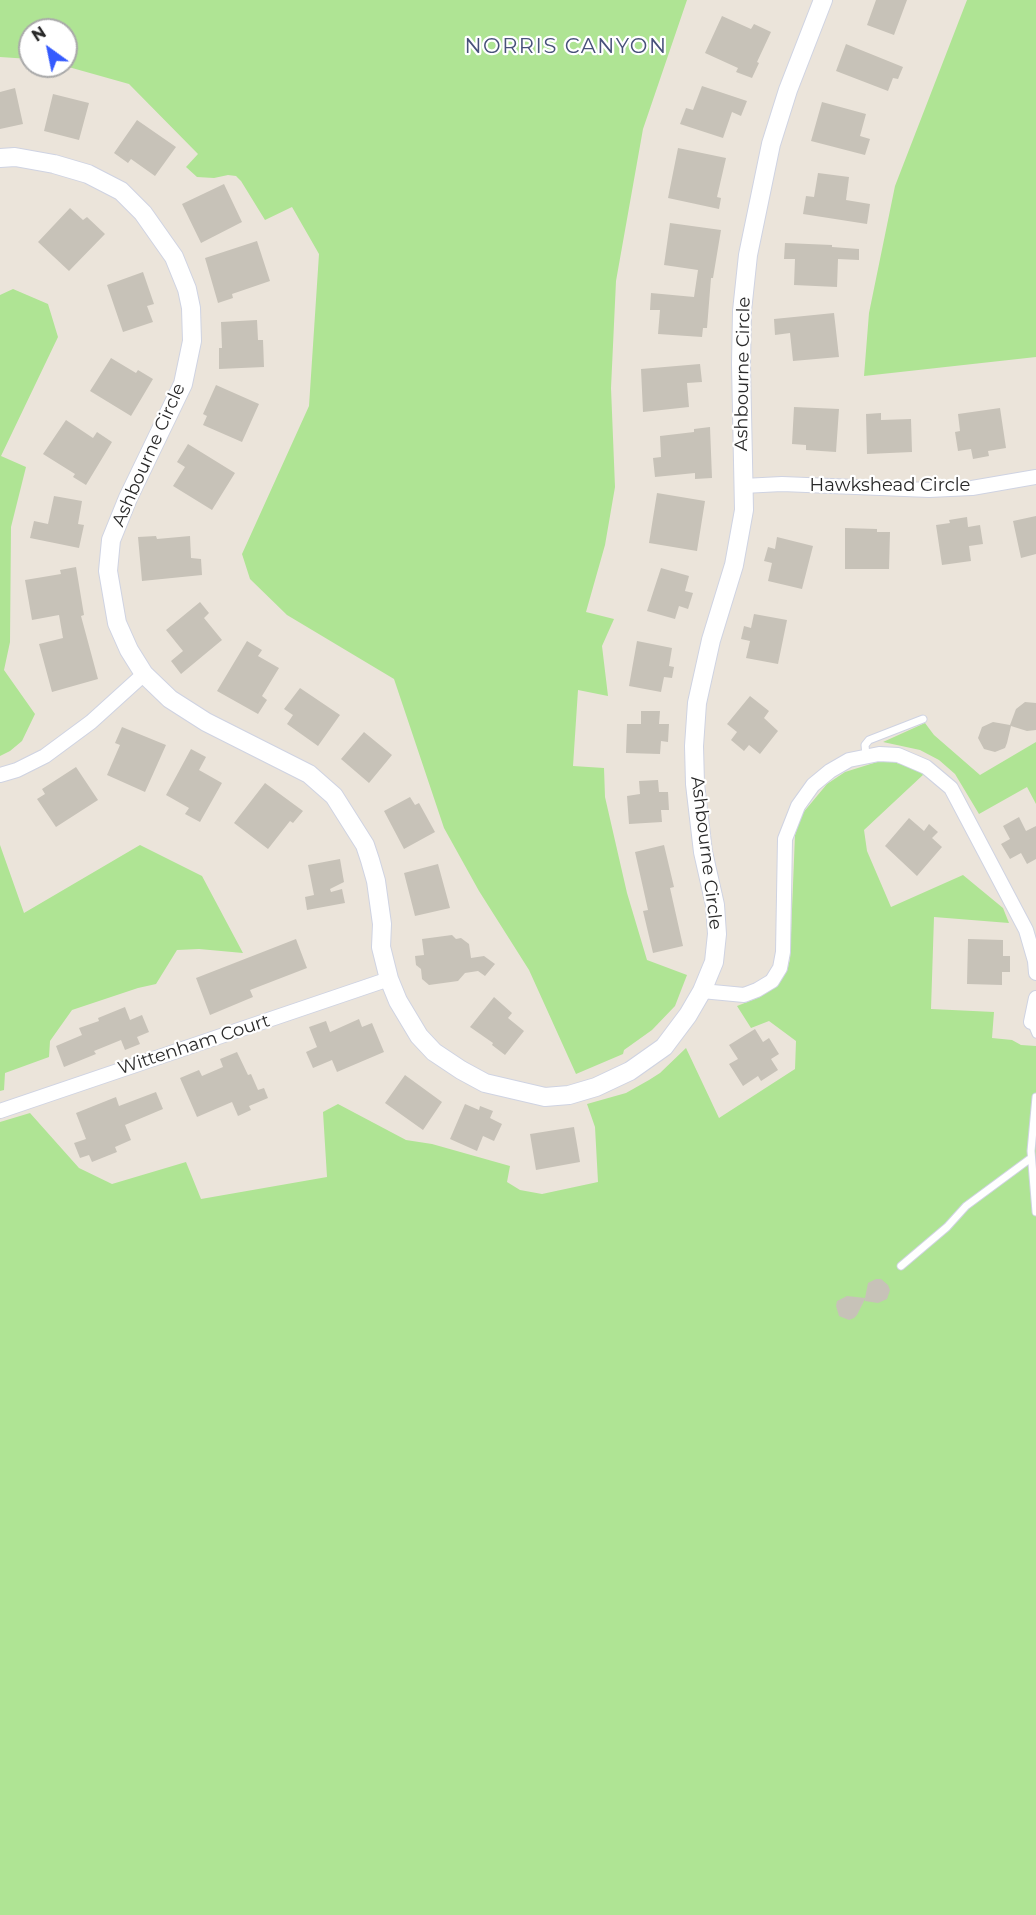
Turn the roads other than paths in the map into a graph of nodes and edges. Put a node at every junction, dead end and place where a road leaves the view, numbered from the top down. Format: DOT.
graph roads {
  1 [pos="823,0"];
  2 [pos="0,158"];
  3 [pos="1036,477"];
  4 [pos="743,486"];
  5 [pos="144,674"];
  6 [pos="923,719"];
  7 [pos="866,756"];
  8 [pos="0,775"];
  9 [pos="1036,973"];
  10 [pos="389,979"];
  11 [pos="702,991"];
  12 [pos="1036,998"];
  13 [pos="1033,1028"];
  14 [pos="1036,1097"];
  15 [pos="0,1111"];
  16 [pos="1031,1158"];
  17 [pos="1036,1212"];
  18 [pos="901,1266"];
  1 -- 4 [label="street, Ashbourne Circle"];
  2 -- 5 [label="street, Ashbourne Circle"];
  3 -- 4 [label="street, Hawkshead Circle"];
  4 -- 11 [label="street, Ashbourne Circle"];
  5 -- 8 [label="street"];
  5 -- 10 [label="street, Ashbourne Circle"];
  6 -- 7 [label="lane"];
  7 -- 9 [label="street"];
  7 -- 11 [label="street"];
  10 -- 11 [label="street, Ashbourne Circle"];
  10 -- 15 [label="street, Wittenham Court"];
  12 -- 13 [label="street"];
  14 -- 16 [label="lane"];
  16 -- 17 [label="lane"];
  16 -- 18 [label="lane"];
}
